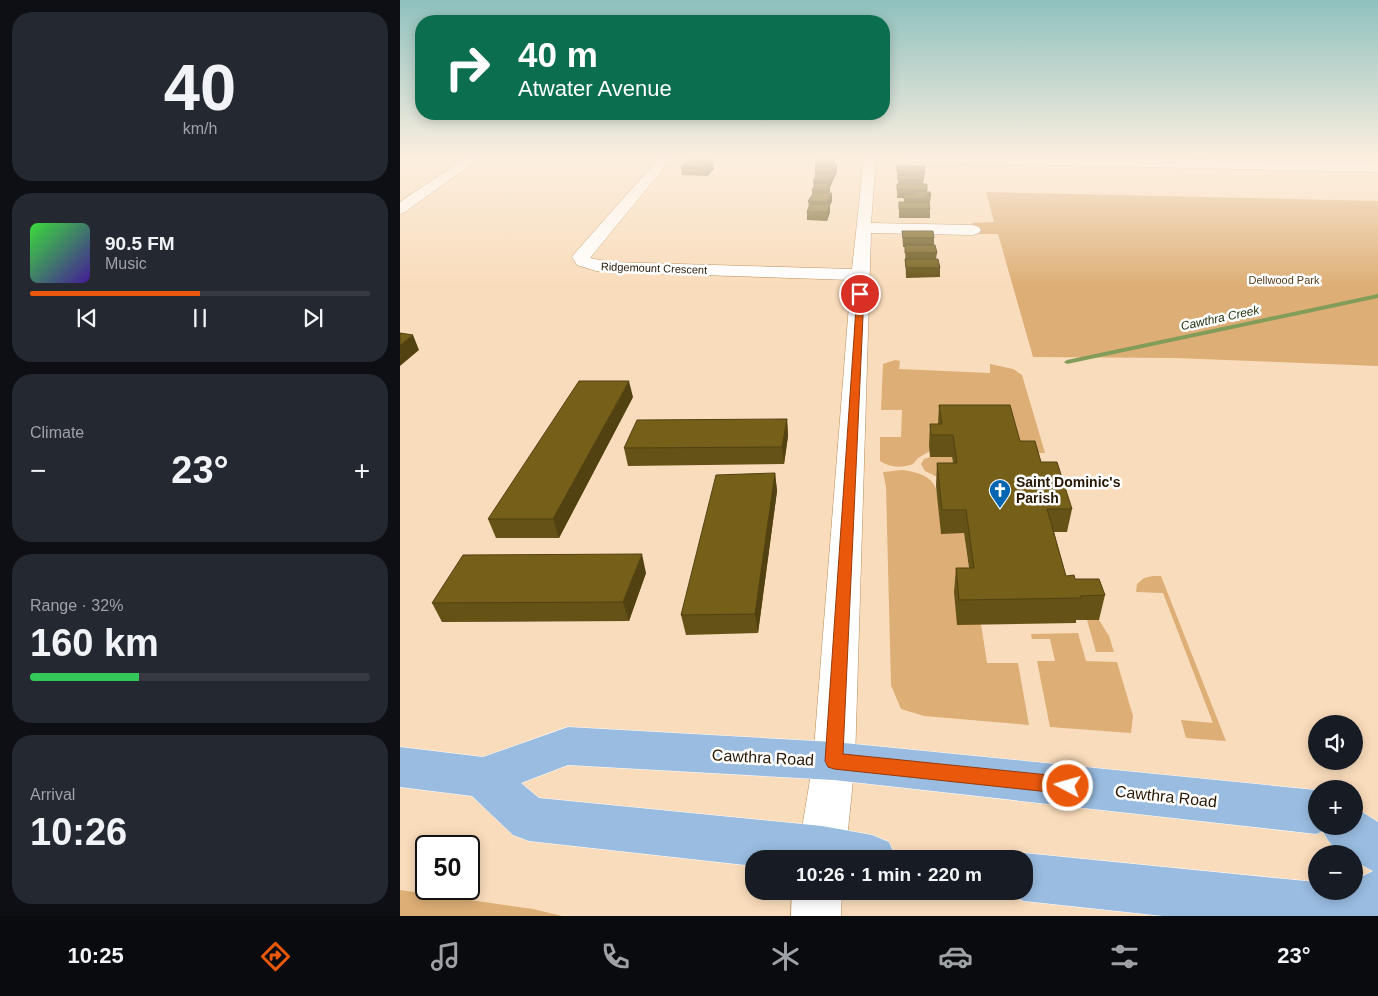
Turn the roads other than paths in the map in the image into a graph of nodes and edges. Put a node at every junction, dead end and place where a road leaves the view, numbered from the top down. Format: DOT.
graph roads {
  1 [pos="412,201"];
  2 [pos="629,201"];
  3 [pos="866,201"];
  4 [pos="400,209"];
  5 [pos="863,228"];
  6 [pos="973,230"];
  7 [pos="861,275"];
  8 [pos="834,761"];
  9 [pos="400,767"];
  10 [pos="483,776"];
  11 [pos="1308,811"];
  12 [pos="1357,835"];
  13 [pos="822,850"];
  14 [pos="1378,850"];
  15 [pos="745,855"];
  16 [pos="1033,878"];
  17 [pos="1378,894"];
  18 [pos="817,900"];
  19 [pos="816,916"];
  1 -- 4 [label="street"];
  2 -- 7 [label="street, Ridgemount Crescent"];
  3 -- 5 [label="street"];
  5 -- 6 [label="street"];
  5 -- 7 [label="street"];
  7 -- 8 [label="street"];
  8 -- 10 [label="main road, Cawthra Road"];
  8 -- 11 [label="main road, Cawthra Road"];
  8 -- 13 [label="street"];
  9 -- 10 [label="main road, Cawthra Road"];
  10 -- 15 [label="main road"];
  12 -- 14 [label="main road"];
  16 -- 17 [label="main road"];
  18 -- 19 [label="street"];
}
